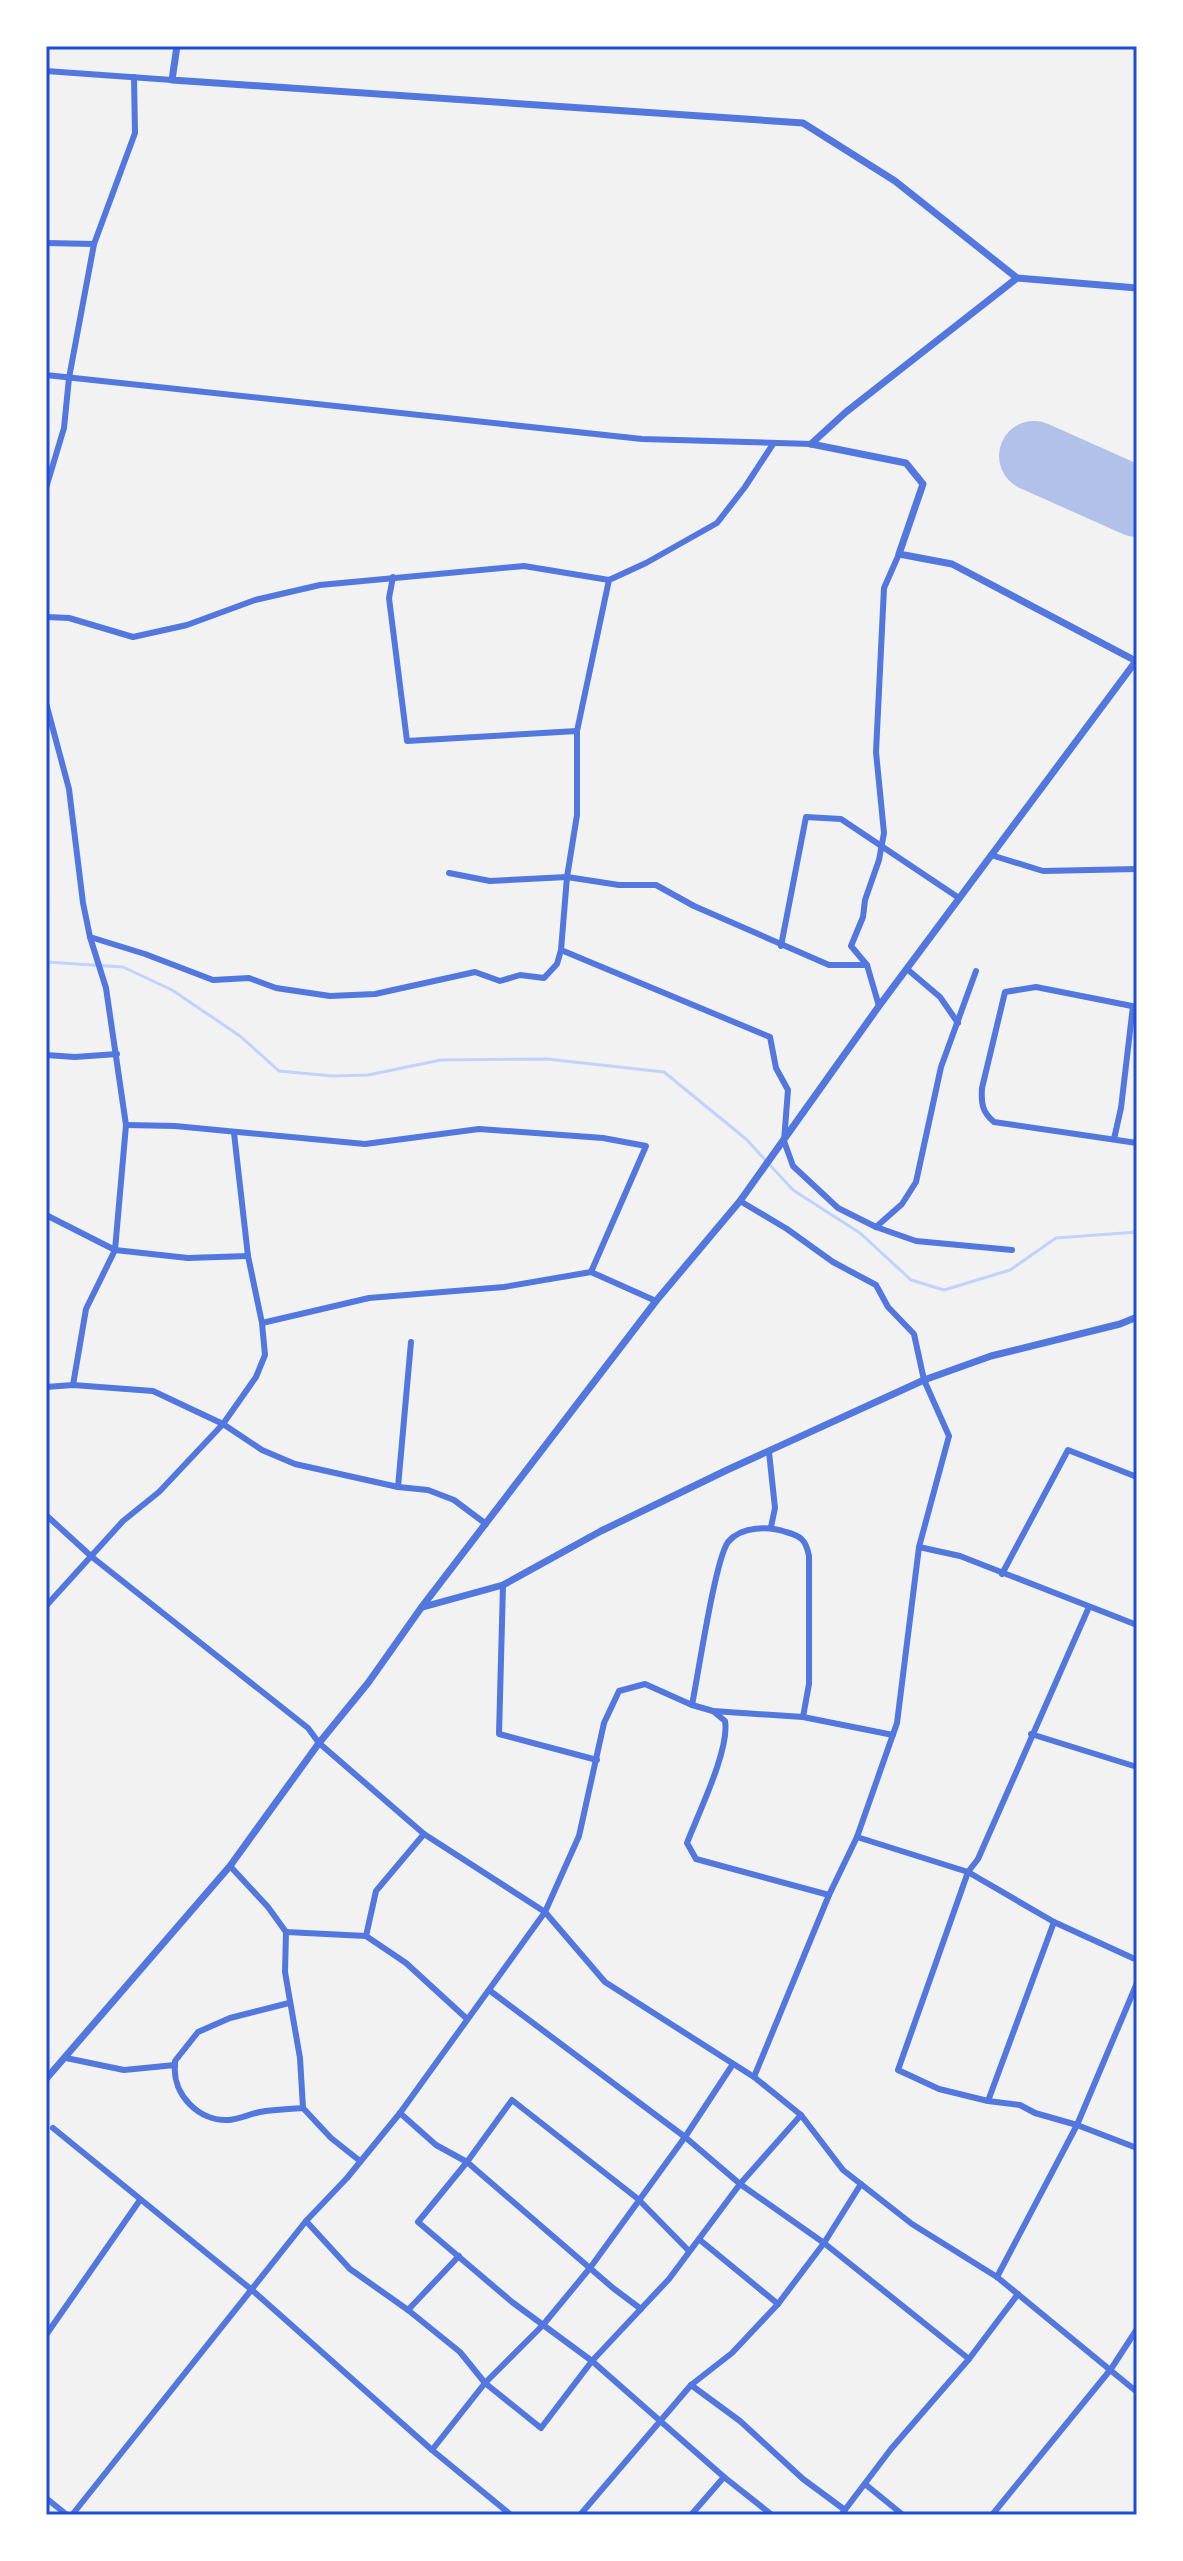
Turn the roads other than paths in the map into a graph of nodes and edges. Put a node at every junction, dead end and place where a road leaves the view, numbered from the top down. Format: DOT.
graph roads {
  1 [pos="177,46"];
  2 [pos="46,71"];
  3 [pos="134,77"];
  4 [pos="172,80"];
  5 [pos="46,243"];
  6 [pos="94,244"];
  7 [pos="1017,278"];
  8 [pos="1137,288"];
  9 [pos="46,375"];
  10 [pos="69,378"];
  11 [pos="773,444"];
  12 [pos="811,444"];
  13 [pos="46,488"];
  14 [pos="899,554"];
  15 [pos="393,577"];
  16 [pos="609,580"];
  17 [pos="46,617"];
  18 [pos="1136,661"];
  19 [pos="46,703"];
  20 [pos="48,728"];
  21 [pos="577,731"];
  22 [pos="882,846"];
  23 [pos="991,855"];
  24 [pos="1137,869"];
  25 [pos="449,873"];
  26 [pos="567,877"];
  27 [pos="959,898"];
  28 [pos="90,937"];
  29 [pos="781,946"];
  30 [pos="561,950"];
  31 [pos="867,965"];
  32 [pos="907,969"];
  33 [pos="976,971"];
  34 [pos="879,1006"];
  35 [pos="1135,1006"];
  36 [pos="958,1023"];
  37 [pos="117,1054"];
  38 [pos="46,1055"];
  39 [pos="126,1125"];
  40 [pos="234,1133"];
  41 [pos="1114,1139"];
  42 [pos="784,1141"];
  43 [pos="1137,1143"];
  44 [pos="740,1201"];
  45 [pos="46,1215"];
  46 [pos="876,1227"];
  47 [pos="115,1250"];
  48 [pos="1012,1250"];
  49 [pos="248,1256"];
  50 [pos="591,1272"];
  51 [pos="656,1301"];
  52 [pos="1137,1317"];
  53 [pos="262,1323"];
  54 [pos="411,1342"];
  55 [pos="924,1380"];
  56 [pos="73,1385"];
  57 [pos="46,1387"];
  58 [pos="223,1424"];
  59 [pos="769,1452"];
  60 [pos="1137,1477"];
  61 [pos="398,1487"];
  62 [pos="46,1515"];
  63 [pos="486,1524"];
  64 [pos="771,1527"];
  65 [pos="919,1547"];
  66 [pos="92,1557"];
  67 [pos="1002,1574"];
  68 [pos="503,1585"];
  69 [pos="46,1606"];
  70 [pos="1089,1607"];
  71 [pos="421,1608"];
  72 [pos="1137,1625"];
  73 [pos="692,1705"];
  74 [pos="713,1711"];
  75 [pos="803,1717"];
  76 [pos="1031,1734"];
  77 [pos="893,1735"];
  78 [pos="319,1743"];
  79 [pos="597,1760"];
  80 [pos="1137,1767"];
  81 [pos="424,1834"];
  82 [pos="857,1837"];
  83 [pos="230,1866"];
  84 [pos="968,1872"];
  85 [pos="829,1895"];
  86 [pos="545,1912"];
  87 [pos="1054,1922"];
  88 [pos="286,1932"];
  89 [pos="366,1936"];
  90 [pos="1137,1960"];
  91 [pos="1137,1983"];
  92 [pos="489,1990"];
  93 [pos="289,2003"];
  94 [pos="466,2018"];
  95 [pos="66,2058"];
  96 [pos="733,2064"];
  97 [pos="175,2065"];
  98 [pos="754,2077"];
  99 [pos="46,2079"];
  100 [pos="988,2101"];
  101 [pos="303,2108"];
  102 [pos="400,2113"];
  103 [pos="801,2115"];
  104 [pos="1077,2125"];
  105 [pos="53,2128"];
  106 [pos="685,2137"];
  107 [pos="1137,2148"];
  108 [pos="360,2161"];
  109 [pos="467,2162"];
  110 [pos="740,2184"];
  111 [pos="861,2184"];
  112 [pos="638,2199"];
  113 [pos="140,2200"];
  114 [pos="306,2221"];
  115 [pos="700,2240"];
  116 [pos="824,2243"];
  117 [pos="688,2250"];
  118 [pos="459,2256"];
  119 [pos="590,2268"];
  120 [pos="997,2277"];
  121 [pos="252,2290"];
  122 [pos="1018,2294"];
  123 [pos="778,2304"];
  124 [pos="641,2309"];
  125 [pos="408,2310"];
  126 [pos="543,2325"];
  127 [pos="1137,2329"];
  128 [pos="46,2335"];
  129 [pos="969,2359"];
  130 [pos="592,2361"];
  131 [pos="1111,2369"];
  132 [pos="485,2383"];
  133 [pos="691,2385"];
  134 [pos="1137,2392"];
  135 [pos="659,2421"];
  136 [pos="432,2450"];
  137 [pos="724,2477"];
  138 [pos="865,2484"];
  139 [pos="46,2498"];
  140 [pos="843,2513"];
  141 [pos="70,2515"];
  142 [pos="511,2515"];
  143 [pos="580,2515"];
  144 [pos="691,2515"];
  145 [pos="772,2515"];
  146 [pos="903,2515"];
  147 [pos="992,2515"];
  1 -- 4 [label="street"];
  2 -- 3 [label="street"];
  3 -- 4 [label="street"];
  3 -- 6 [label="street"];
  4 -- 7 [label="street"];
  5 -- 6 [label="street"];
  6 -- 10 [label="street"];
  7 -- 8 [label="street"];
  7 -- 12 [label="street"];
  9 -- 10 [label="street"];
  10 -- 11 [label="street"];
  10 -- 13 [label="street"];
  11 -- 12 [label="street"];
  11 -- 16 [label="street"];
  12 -- 14 [label="street"];
  14 -- 18 [label="street"];
  14 -- 22 [label="street"];
  15 -- 16 [label="street"];
  15 -- 17 [label="street"];
  15 -- 21 [label="street"];
  16 -- 21 [label="street"];
  18 -- 23 [label="street"];
  19 -- 20 [label="street"];
  20 -- 28 [label="street"];
  21 -- 26 [label="street"];
  22 -- 27 [label="street"];
  22 -- 29 [label="street"];
  22 -- 31 [label="street"];
  23 -- 24 [label="street"];
  23 -- 27 [label="street"];
  25 -- 26 [label="street"];
  26 -- 29 [label="street"];
  26 -- 30 [label="street"];
  27 -- 32 [label="street"];
  28 -- 30 [label="street"];
  28 -- 37 [label="street"];
  29 -- 31 [label="street"];
  30 -- 42 [label="street"];
  31 -- 34 [label="street"];
  32 -- 34 [label="street"];
  32 -- 36 [label="street"];
  33 -- 36 [label="street"];
  34 -- 42 [label="street"];
  35 -- 41 [label="street"];
  35 -- 41 [label="street"];
  36 -- 46 [label="street"];
  37 -- 38 [label="street"];
  37 -- 39 [label="street"];
  39 -- 40 [label="street"];
  39 -- 47 [label="street"];
  40 -- 49 [label="street"];
  40 -- 50 [label="street"];
  41 -- 43 [label="street"];
  42 -- 44 [label="street"];
  42 -- 46 [label="street"];
  44 -- 51 [label="street"];
  44 -- 55 [label="street"];
  45 -- 47 [label="street"];
  46 -- 48 [label="street"];
  47 -- 49 [label="street"];
  47 -- 56 [label="street"];
  49 -- 53 [label="street"];
  50 -- 51 [label="street"];
  50 -- 53 [label="street"];
  51 -- 63 [label="street"];
  52 -- 55 [label="street"];
  53 -- 58 [label="street"];
  54 -- 61 [label="street"];
  55 -- 59 [label="street"];
  55 -- 65 [label="street"];
  56 -- 57 [label="street"];
  56 -- 58 [label="street"];
  58 -- 61 [label="street"];
  58 -- 66 [label="street"];
  59 -- 64 [label="street"];
  59 -- 68 [label="street"];
  60 -- 67 [label="street"];
  61 -- 63 [label="street"];
  62 -- 66 [label="street"];
  63 -- 71 [label="street"];
  64 -- 73 [label="street"];
  64 -- 75 [label="street"];
  65 -- 67 [label="street"];
  65 -- 77 [label="street"];
  66 -- 69 [label="street"];
  66 -- 78 [label="street"];
  67 -- 70 [label="street"];
  68 -- 71 [label="street"];
  68 -- 79 [label="street"];
  70 -- 72 [label="street"];
  70 -- 76 [label="street"];
  71 -- 78 [label="street"];
  73 -- 74 [label="street"];
  73 -- 79 [label="street"];
  74 -- 75 [label="street"];
  74 -- 85 [label="street"];
  75 -- 77 [label="street"];
  76 -- 80 [label="street"];
  76 -- 84 [label="street"];
  77 -- 82 [label="street"];
  78 -- 81 [label="street"];
  78 -- 83 [label="street"];
  79 -- 86 [label="street"];
  81 -- 86 [label="street"];
  81 -- 89 [label="street"];
  82 -- 84 [label="street"];
  82 -- 85 [label="street"];
  83 -- 88 [label="street"];
  83 -- 95 [label="street"];
  84 -- 87 [label="street"];
  84 -- 100 [label="street"];
  85 -- 98 [label="street"];
  86 -- 92 [label="street"];
  86 -- 96 [label="street"];
  87 -- 90 [label="street"];
  87 -- 100 [label="street"];
  88 -- 89 [label="street"];
  88 -- 93 [label="street"];
  89 -- 94 [label="street"];
  91 -- 104 [label="street"];
  92 -- 94 [label="street"];
  92 -- 106 [label="street"];
  93 -- 97 [label="street"];
  93 -- 101 [label="street"];
  94 -- 102 [label="street"];
  95 -- 97 [label="street"];
  95 -- 99 [label="street"];
  96 -- 98 [label="street"];
  96 -- 106 [label="street"];
  97 -- 101 [label="street"];
  98 -- 103 [label="street"];
  100 -- 104 [label="street"];
  101 -- 108 [label="street"];
  102 -- 108 [label="street"];
  102 -- 109 [label="street"];
  103 -- 110 [label="street"];
  103 -- 111 [label="street"];
  104 -- 107 [label="street"];
  104 -- 120 [label="street"];
  105 -- 113 [label="street"];
  106 -- 110 [label="street"];
  106 -- 112 [label="street"];
  108 -- 114 [label="street"];
  109 -- 112 [label="street"];
  109 -- 118 [label="street"];
  109 -- 119 [label="street"];
  110 -- 115 [label="street"];
  110 -- 116 [label="street"];
  111 -- 116 [label="street"];
  111 -- 120 [label="street"];
  112 -- 117 [label="street"];
  112 -- 119 [label="street"];
  113 -- 121 [label="street"];
  113 -- 128 [label="street"];
  114 -- 121 [label="street"];
  114 -- 125 [label="street"];
  115 -- 117 [label="street"];
  115 -- 123 [label="street"];
  116 -- 123 [label="street"];
  116 -- 129 [label="street"];
  117 -- 124 [label="street"];
  118 -- 125 [label="street"];
  118 -- 126 [label="street"];
  119 -- 124 [label="street"];
  119 -- 126 [label="street"];
  120 -- 122 [label="street"];
  121 -- 136 [label="street"];
  121 -- 141 [label="street"];
  122 -- 129 [label="street"];
  122 -- 131 [label="street"];
  123 -- 133 [label="street"];
  124 -- 130 [label="street"];
  125 -- 132 [label="street"];
  126 -- 130 [label="street"];
  126 -- 132 [label="street"];
  127 -- 131 [label="street"];
  129 -- 138 [label="street"];
  130 -- 132 [label="street"];
  130 -- 135 [label="street"];
  131 -- 134 [label="street"];
  131 -- 147 [label="street"];
  132 -- 136 [label="street"];
  133 -- 135 [label="street"];
  133 -- 140 [label="street"];
  135 -- 137 [label="street"];
  135 -- 143 [label="street"];
  136 -- 142 [label="street"];
  137 -- 144 [label="street"];
  137 -- 145 [label="street"];
  138 -- 140 [label="street"];
  138 -- 146 [label="street"];
  139 -- 141 [label="street"];
}
